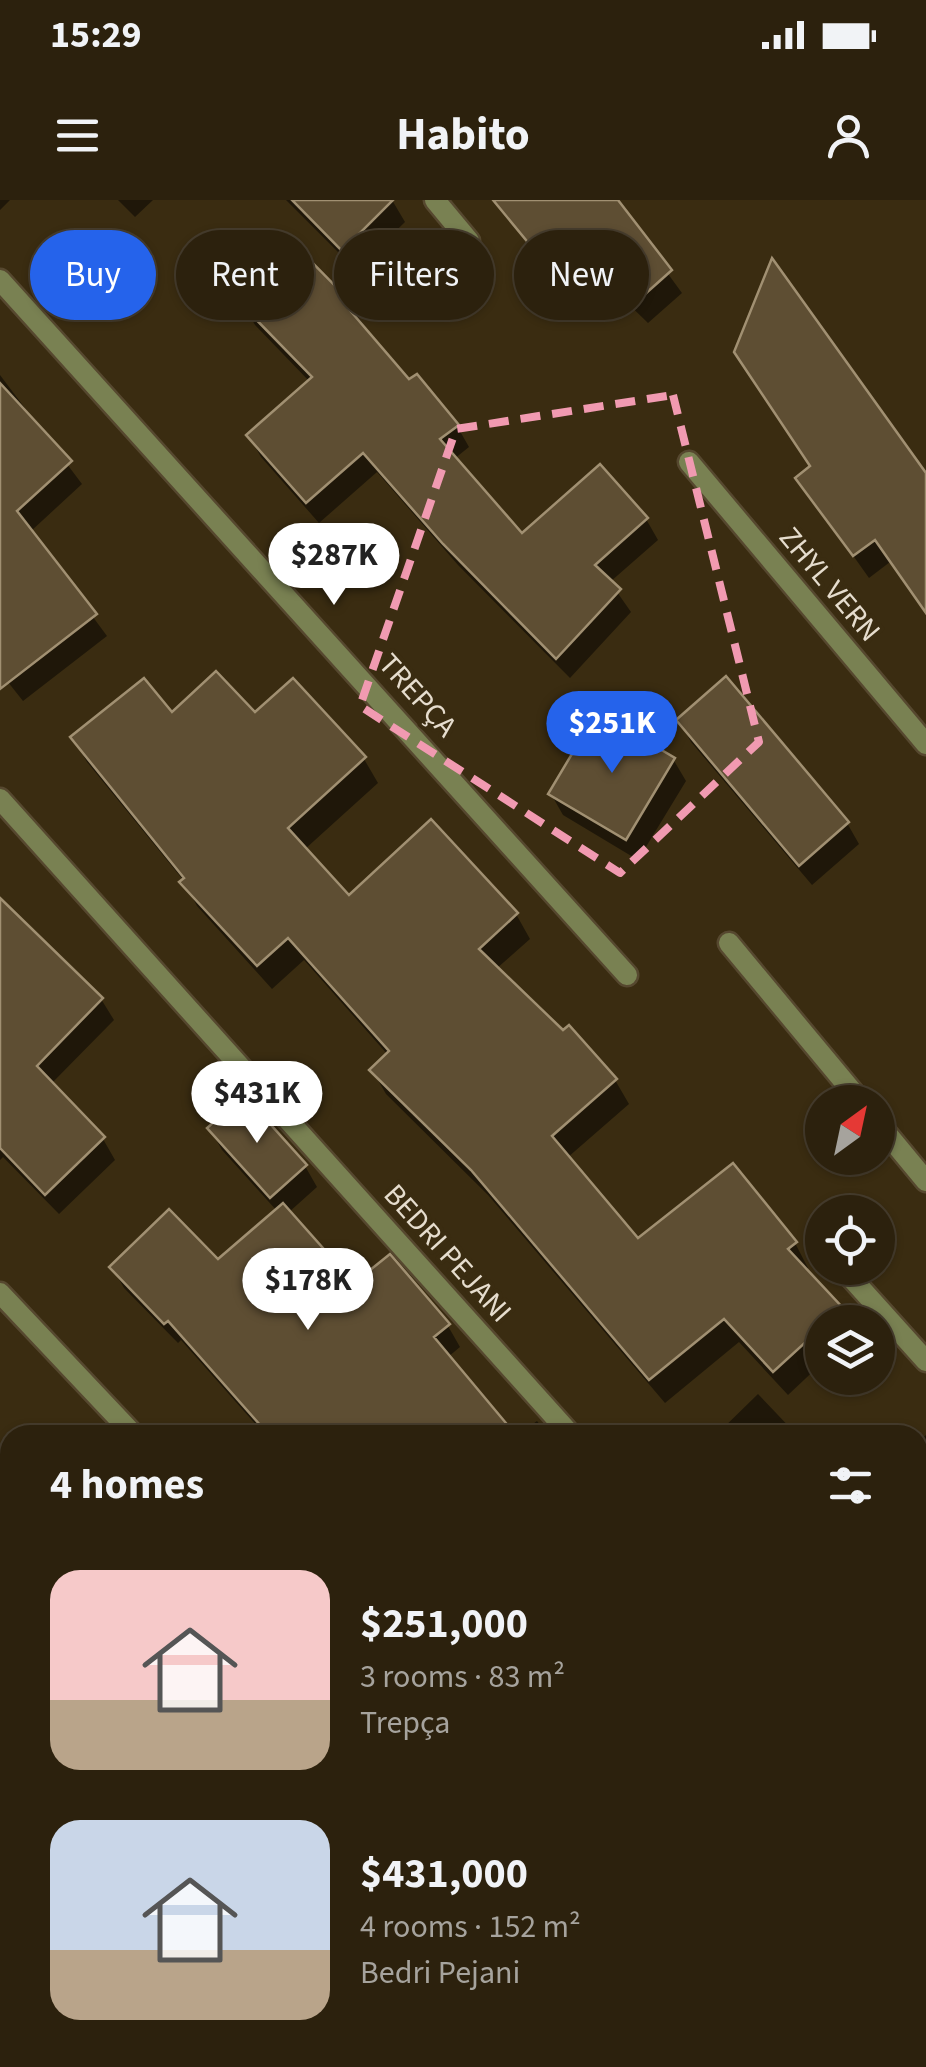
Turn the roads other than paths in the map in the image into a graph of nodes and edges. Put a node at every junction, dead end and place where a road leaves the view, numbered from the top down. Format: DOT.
graph roads {
  1 [pos="434,200"];
  2 [pos="460,230"];
  3 [pos="0,280"];
  4 [pos="688,462"];
  5 [pos="926,744"];
  6 [pos="0,799"];
  7 [pos="728,943"];
  8 [pos="627,974"];
  9 [pos="847,1085"];
  10 [pos="895,1144"];
  11 [pos="926,1181"];
  12 [pos="858,1285"];
  13 [pos="0,1293"];
  14 [pos="926,1362"];
  15 [pos="125,1425"];
  16 [pos="562,1425"];
  1 -- 2 [label="street"];
  3 -- 8 [label="street, TREPÇA"];
  4 -- 5 [label="street, ZHYL VERN"];
  6 -- 16 [label="street, BEDRI PEJANI"];
  7 -- 9 [label="street"];
  10 -- 11 [label="street"];
  12 -- 14 [label="street"];
  13 -- 15 [label="street"];
}
